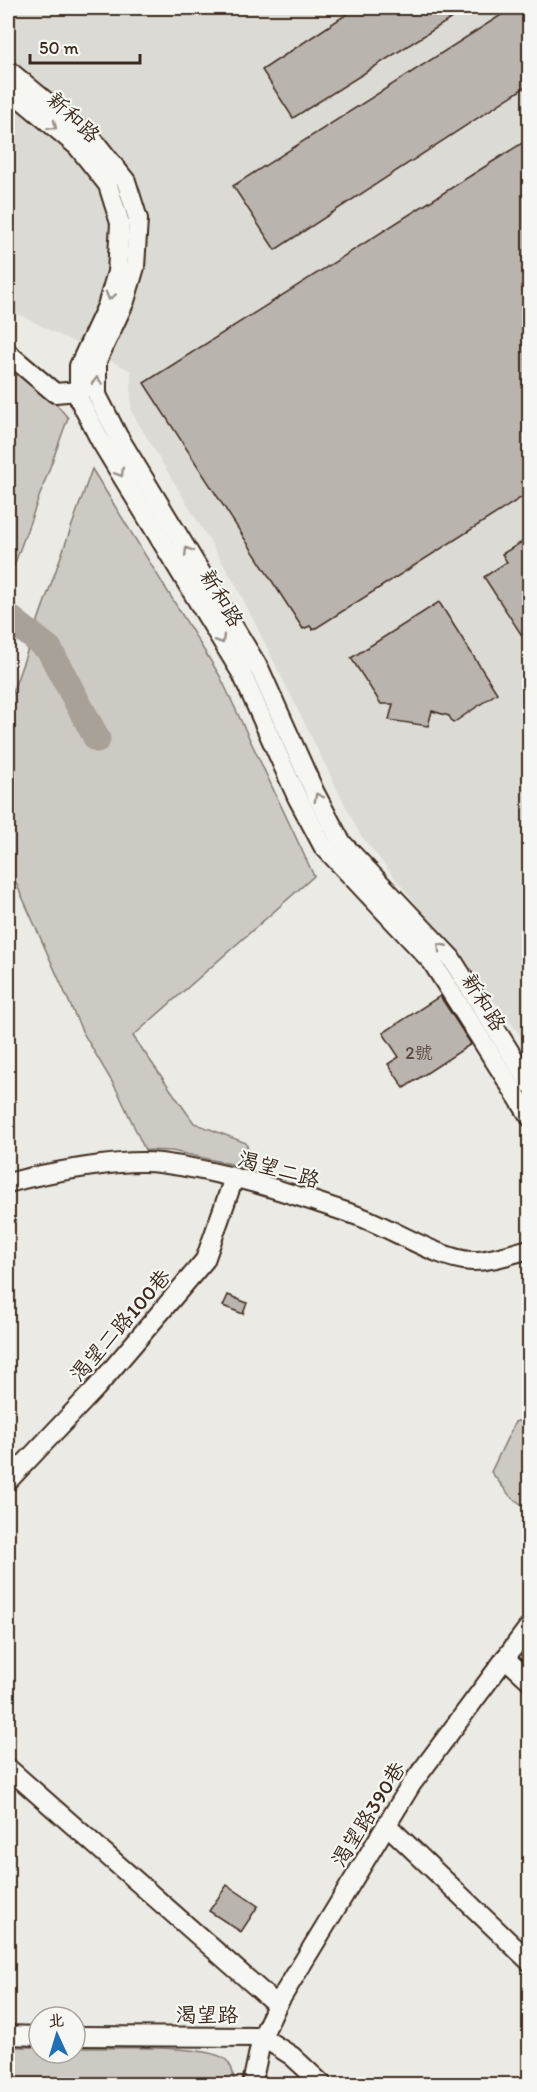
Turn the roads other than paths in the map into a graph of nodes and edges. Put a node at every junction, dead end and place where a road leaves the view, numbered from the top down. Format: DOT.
graph roads {
  1 [pos="8,70"];
  2 [pos="8,88"];
  3 [pos="8,353"];
  4 [pos="79,391"];
  5 [pos="530,1084"];
  6 [pos="530,1117"];
  7 [pos="8,1178"];
  8 [pos="234,1178"];
  9 [pos="530,1249"];
  10 [pos="8,1481"];
  11 [pos="530,1625"];
  12 [pos="505,1658"];
  13 [pos="530,1681"];
  14 [pos="8,1768"];
  15 [pos="387,1825"];
  16 [pos="530,1962"];
  17 [pos="277,2005"];
  18 [pos="8,2035"];
  19 [pos="27,2036"];
  20 [pos="87,2036"];
  21 [pos="262,2037"];
  22 [pos="252,2085"];
  23 [pos="322,2085"];
  5 -- 1 [label="street, 新和路, one-way"];
  2 -- 4 [label="street, 新和路, one-way"];
  3 -- 4 [label="street"];
  4 -- 6 [label="street, 新和路, one-way"];
  7 -- 8 [label="street, 渴望二路"];
  8 -- 9 [label="street, 渴望二路"];
  8 -- 10 [label="street, 渴望二路100巷"];
  11 -- 12 [label="street, 渴望路390巷"];
  12 -- 13 [label="street"];
  12 -- 15 [label="street, 渴望路390巷"];
  14 -- 17 [label="street"];
  15 -- 16 [label="street"];
  15 -- 17 [label="street, 渴望路390巷"];
  17 -- 21 [label="street, 渴望路390巷"];
  18 -- 19 [label="street"];
  20 -- 21 [label="street, 渴望路"];
  21 -- 22 [label="street, 渴望路390巷"];
  21 -- 23 [label="street, 渴望路"];
}
